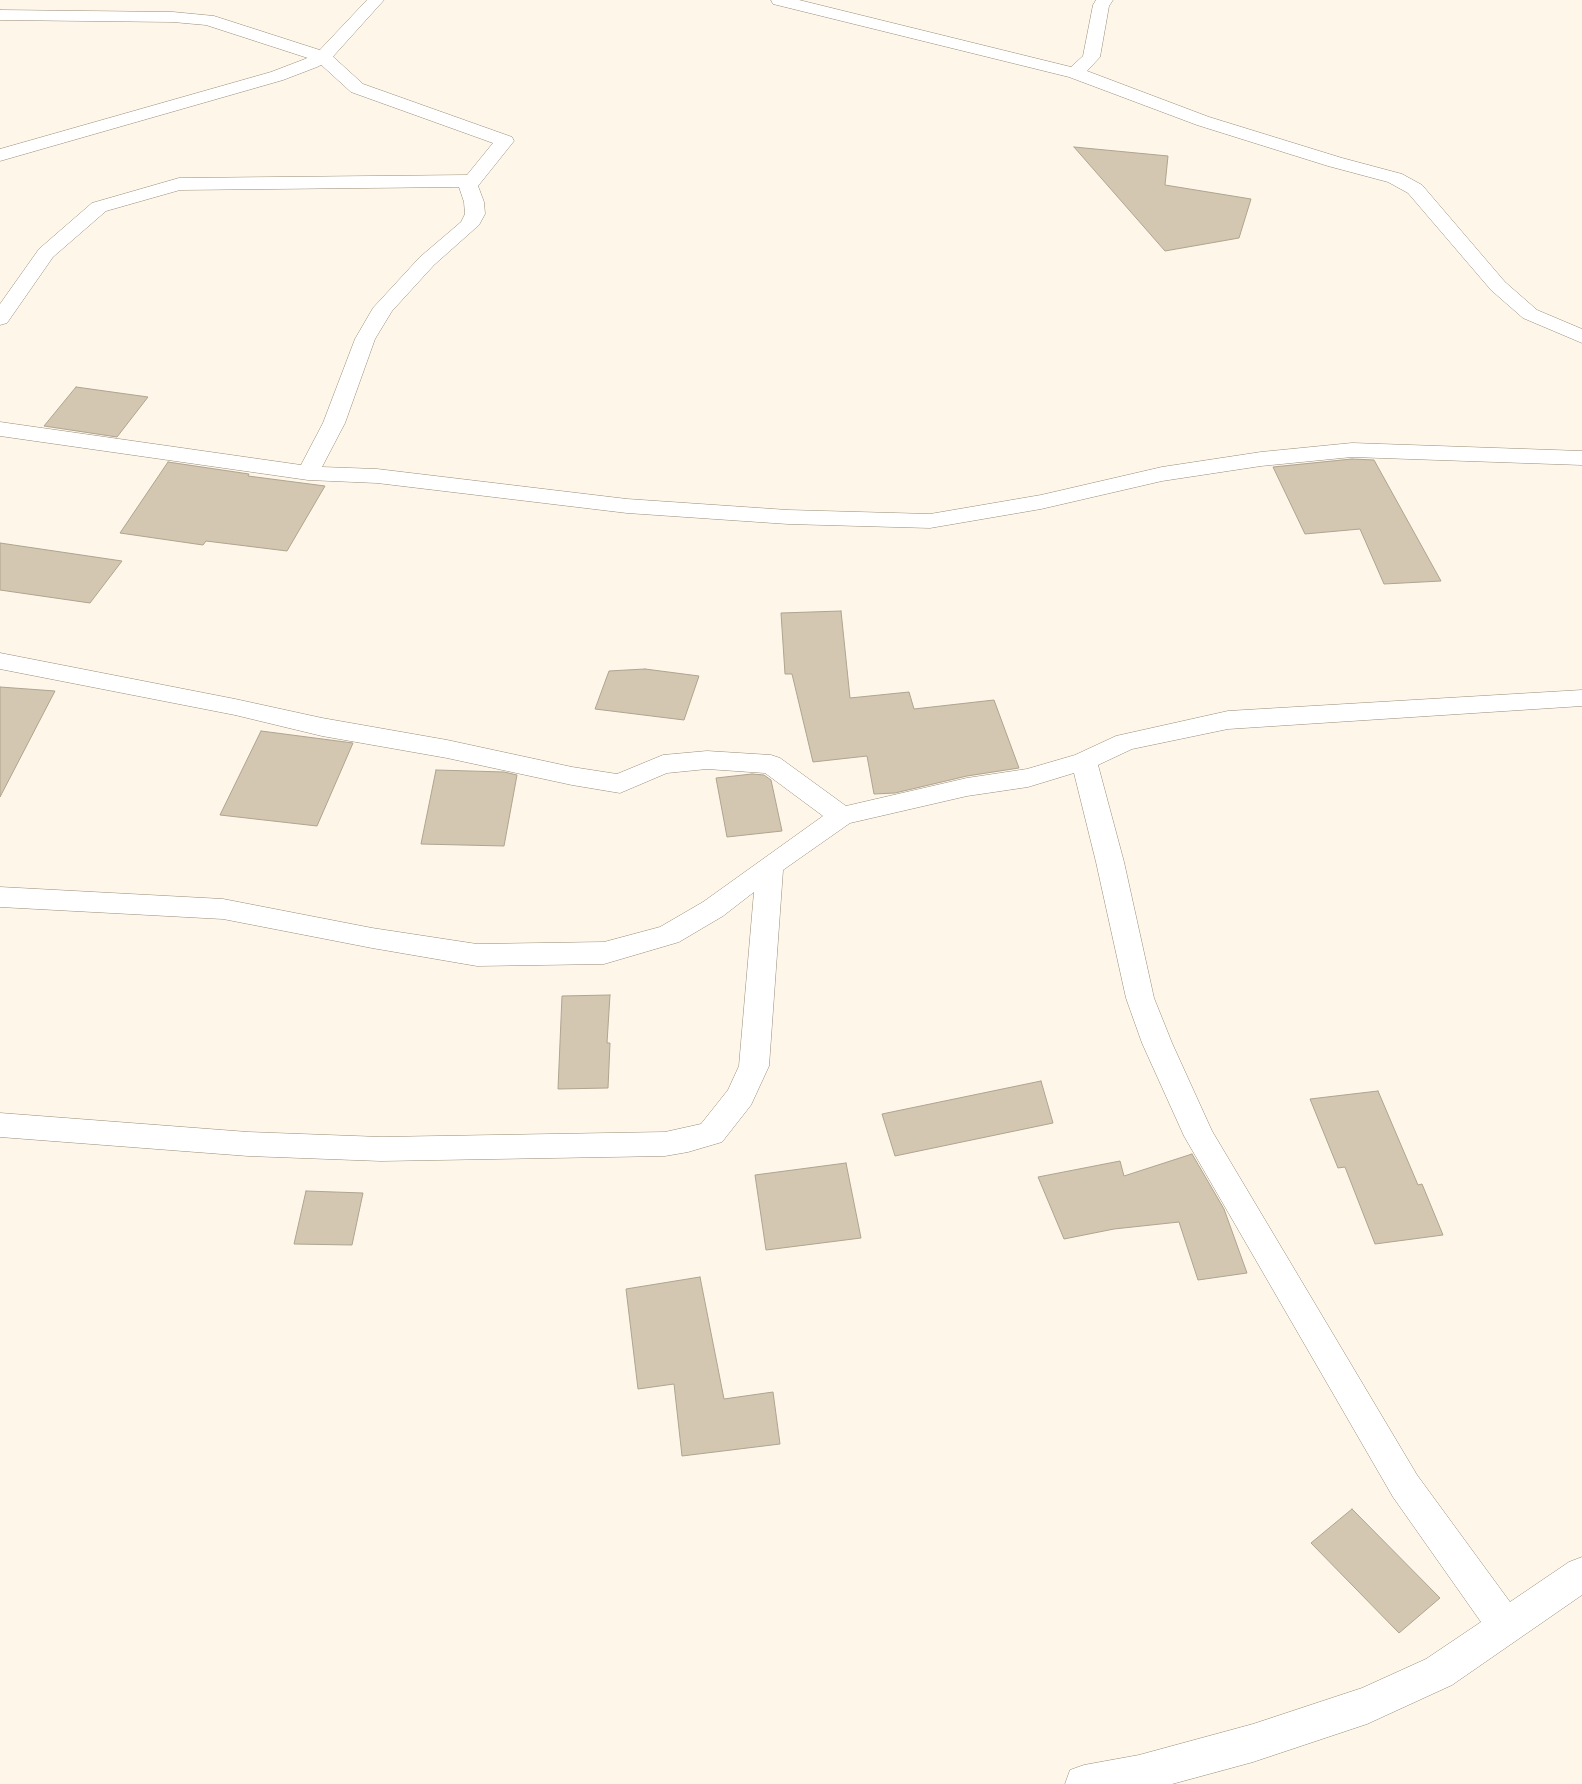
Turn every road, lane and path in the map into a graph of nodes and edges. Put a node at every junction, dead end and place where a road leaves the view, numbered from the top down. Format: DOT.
graph roads {
  1 [pos="376,0"];
  2 [pos="779,0"];
  3 [pos="1105,0"];
  4 [pos="0,15"];
  5 [pos="323,57"];
  6 [pos="1075,73"];
  7 [pos="0,155"];
  8 [pos="471,181"];
  9 [pos="0,319"];
  10 [pos="1582,337"];
  11 [pos="0,429"];
  12 [pos="1582,458"];
  13 [pos="308,472"];
  14 [pos="0,661"];
  15 [pos="1582,698"];
  16 [pos="1084,761"];
  17 [pos="842,816"];
  18 [pos="770,866"];
  19 [pos="0,897"];
  20 [pos="0,1125"];
  21 [pos="1582,1574"];
  22 [pos="1506,1627"];
  23 [pos="1084,1784"];
  1 -- 5 [label="street"];
  2 -- 6 [label="street"];
  3 -- 6 [label="street"];
  4 -- 5 [label="street"];
  5 -- 7 [label="street"];
  5 -- 8 [label="street"];
  6 -- 10 [label="street"];
  8 -- 9 [label="street"];
  8 -- 13 [label="street"];
  11 -- 13 [label="street"];
  12 -- 13 [label="street"];
  14 -- 17 [label="street"];
  15 -- 16 [label="street"];
  16 -- 17 [label="street"];
  16 -- 22 [label="street"];
  17 -- 18 [label="street"];
  18 -- 19 [label="street"];
  18 -- 20 [label="street"];
  21 -- 22 [label="street"];
  22 -- 23 [label="street"];
}
